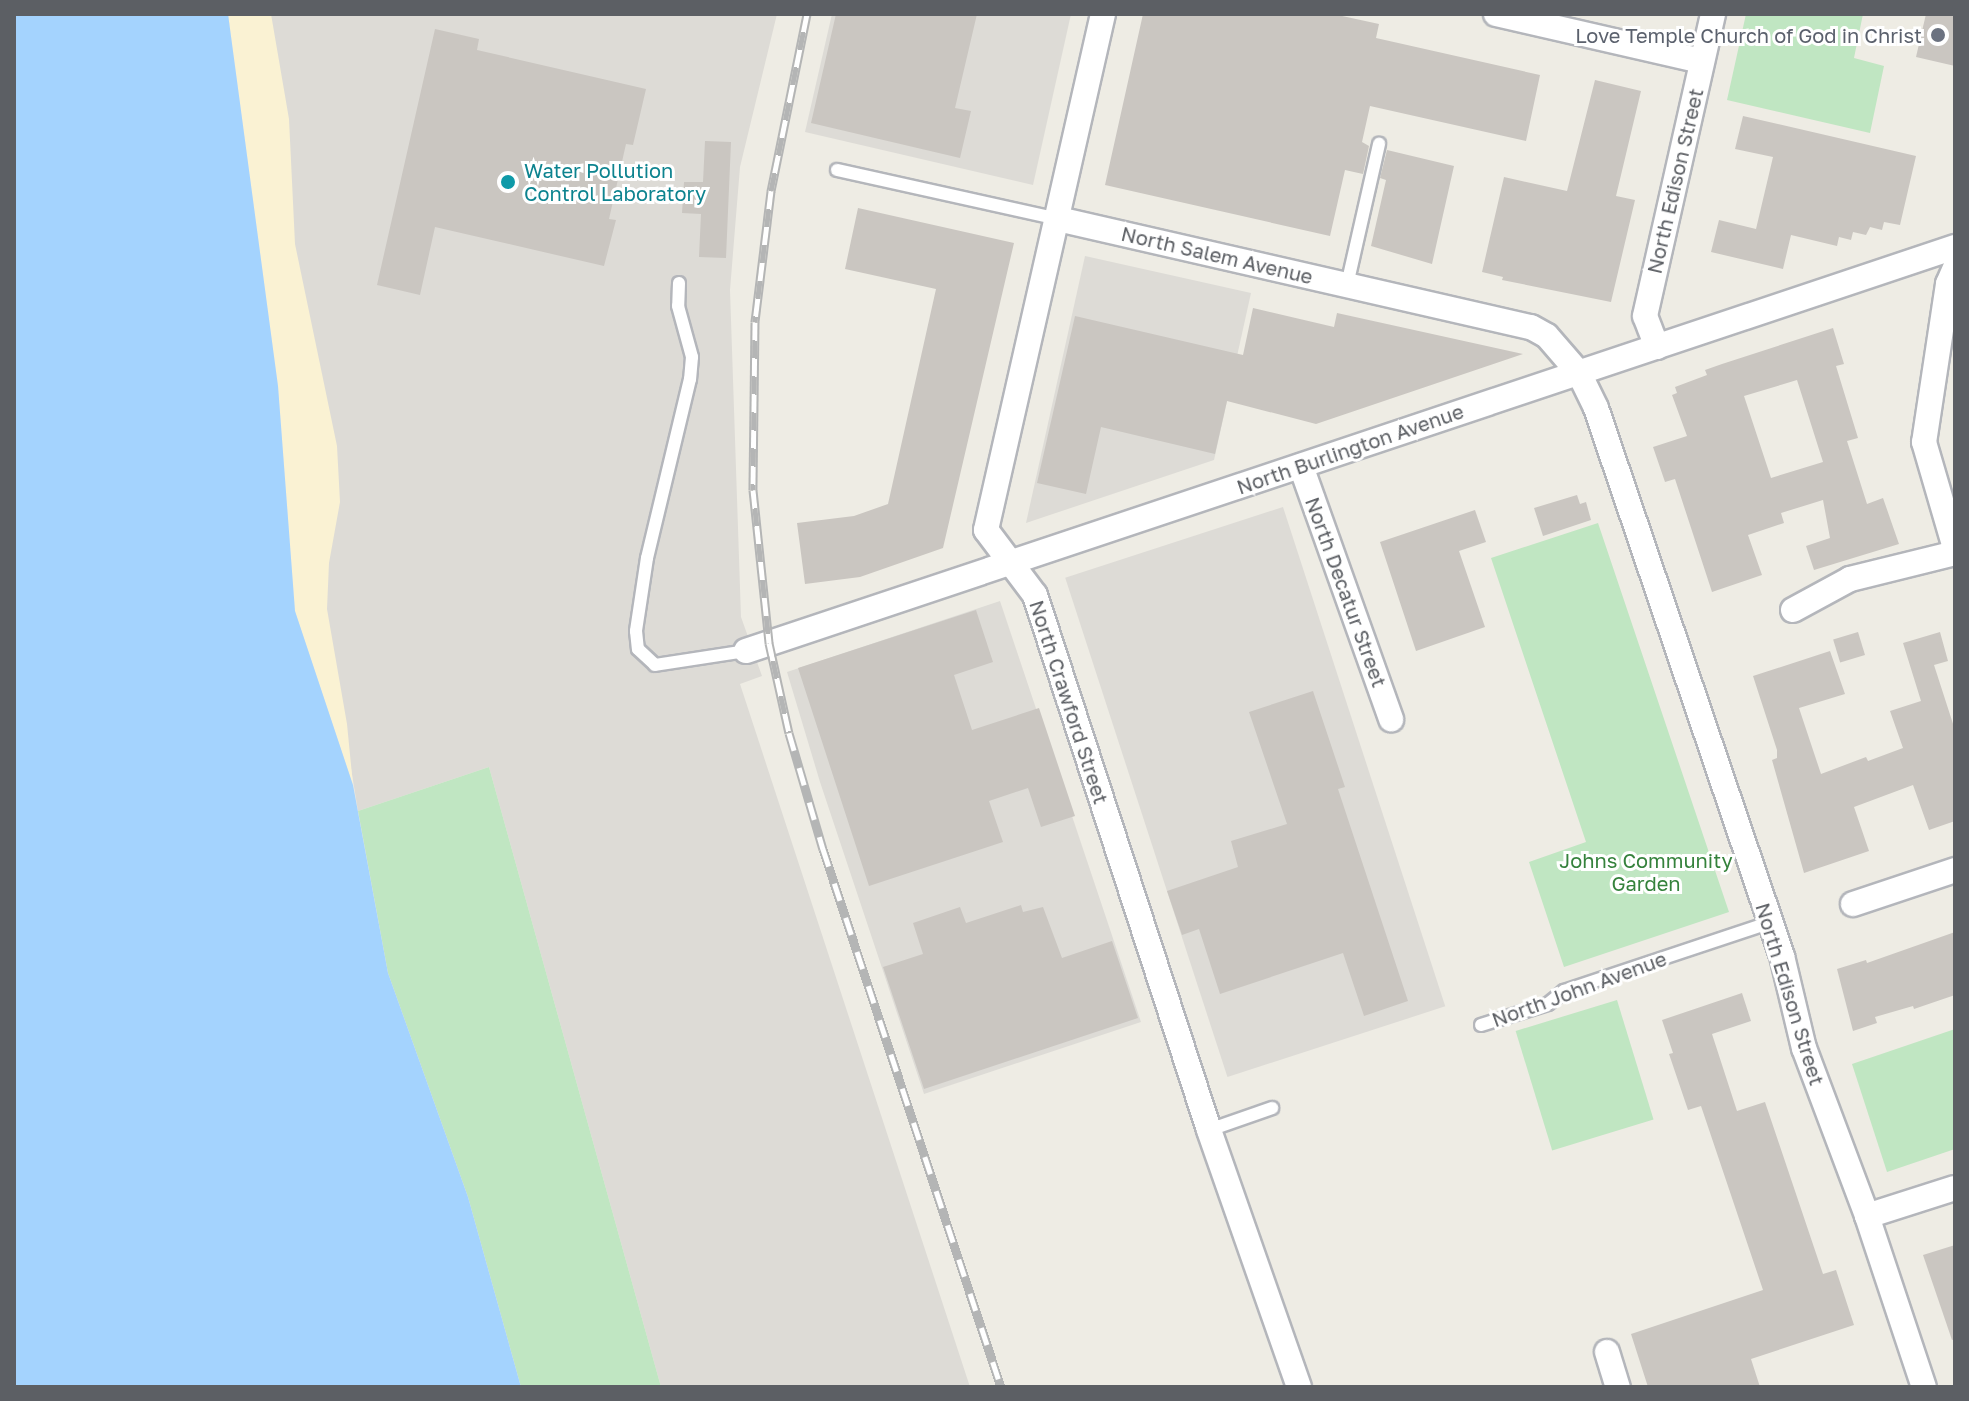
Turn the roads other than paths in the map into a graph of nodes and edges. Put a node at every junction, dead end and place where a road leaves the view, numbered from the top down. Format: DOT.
graph roads {
  1 [pos="1103,14"];
  2 [pos="1496,14"];
  3 [pos="1713,14"];
  4 [pos="1702,61"];
  5 [pos="1379,144"];
  6 [pos="837,170"];
  7 [pos="1058,219"];
  8 [pos="1955,247"];
  9 [pos="1955,268"];
  10 [pos="679,283"];
  11 [pos="1347,285"];
  12 [pos="1657,347"];
  13 [pos="1579,373"];
  14 [pos="1301,466"];
  15 [pos="1955,551"];
  16 [pos="1011,563"];
  17 [pos="1793,610"];
  18 [pos="746,651"];
  19 [pos="1391,719"];
  20 [pos="1955,870"];
  21 [pos="1853,904"];
  22 [pos="1768,923"];
  23 [pos="1481,1025"];
  24 [pos="1272,1108"];
  25 [pos="1209,1130"];
  26 [pos="1955,1188"];
  27 [pos="1867,1216"];
  28 [pos="1607,1352"];
  29 [pos="1299,1387"];
  30 [pos="1618,1387"];
  31 [pos="1924,1387"];
  1 -- 7 [label="street, North Crawford Street"];
  2 -- 4 [label="street"];
  3 -- 4 [label="street, North Edison Street"];
  4 -- 12 [label="street, North Edison Street"];
  5 -- 11 [label="lane"];
  6 -- 7 [label="lane, North Salem Avenue"];
  7 -- 11 [label="street, North Salem Avenue"];
  7 -- 16 [label="street, North Crawford Street"];
  8 -- 12 [label="street, North Burlington Avenue"];
  9 -- 15 [label="street"];
  10 -- 18 [label="lane"];
  11 -- 13 [label="street, North Salem Avenue"];
  12 -- 13 [label="street, North Burlington Avenue"];
  13 -- 14 [label="street, North Burlington Avenue"];
  13 -- 22 [label="street, North Edison Street"];
  14 -- 16 [label="street, North Burlington Avenue"];
  14 -- 19 [label="street, North Decatur Street"];
  15 -- 17 [label="street"];
  16 -- 18 [label="street, North Burlington Avenue"];
  16 -- 25 [label="street, North Crawford Street"];
  20 -- 21 [label="street"];
  22 -- 23 [label="lane, North John Avenue"];
  22 -- 27 [label="street, North Edison Street"];
  24 -- 25 [label="lane"];
  25 -- 29 [label="street, North Crawford Street"];
  26 -- 27 [label="street"];
  27 -- 31 [label="street, North Edison Street"];
  28 -- 30 [label="street"];
}
